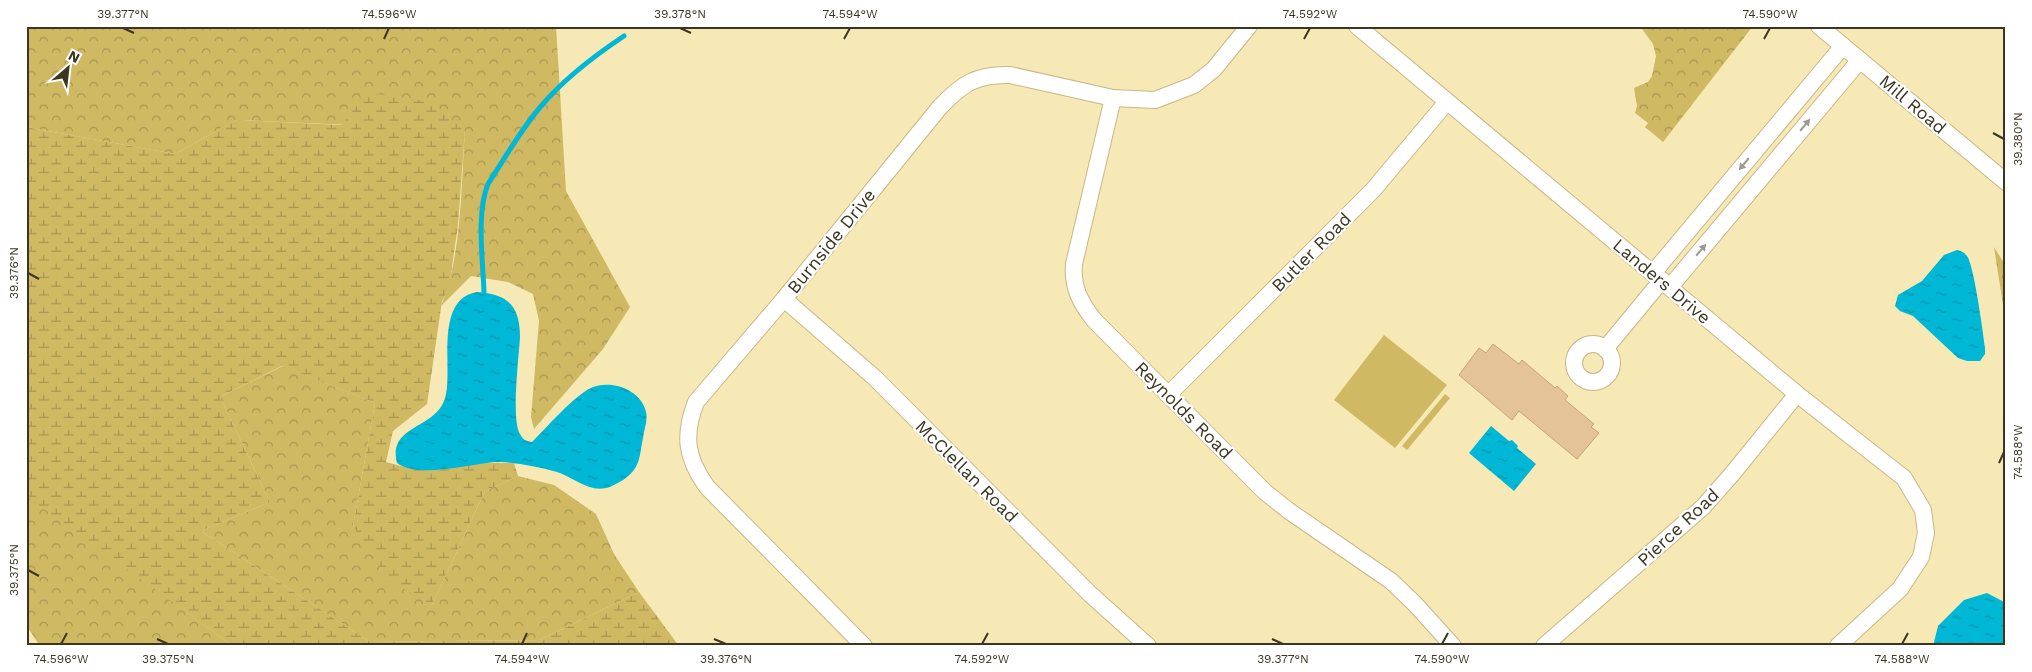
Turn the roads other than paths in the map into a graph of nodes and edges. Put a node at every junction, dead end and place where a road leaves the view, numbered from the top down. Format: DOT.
graph roads {
  1 [pos="1249,26"];
  2 [pos="1357,26"];
  3 [pos="1819,26"];
  4 [pos="1843,46"];
  5 [pos="1860,60"];
  6 [pos="1113,98"];
  7 [pos="1446,103"];
  8 [pos="2006,182"];
  9 [pos="1662,280"];
  10 [pos="784,299"];
  11 [pos="1605,349"];
  12 [pos="1168,394"];
  13 [pos="1797,394"];
  14 [pos="864,646"];
  15 [pos="1148,646"];
  16 [pos="1453,646"];
  17 [pos="1544,646"];
  18 [pos="1838,646"];
  1 -- 6 [label="street, Burnside Drive"];
  2 -- 7 [label="street, Landers Drive"];
  3 -- 4 [label="street, Mill Road"];
  4 -- 5 [label="street, Mill Road"];
  4 -- 9 [label="street, one-way"];
  5 -- 8 [label="street, Mill Road"];
  9 -- 5 [label="street, one-way"];
  6 -- 10 [label="street, Burnside Drive"];
  6 -- 12 [label="street, Reynolds Road"];
  7 -- 9 [label="street, Landers Drive"];
  7 -- 12 [label="street, Butler Road"];
  9 -- 11 [label="street"];
  9 -- 13 [label="street, Landers Drive"];
  10 -- 14 [label="street, Burnside Drive"];
  10 -- 15 [label="street, McClellan Road"];
  12 -- 16 [label="street, Reynolds Road"];
  13 -- 17 [label="street, Pierce Road"];
  13 -- 18 [label="street, Landers Drive"];
}
